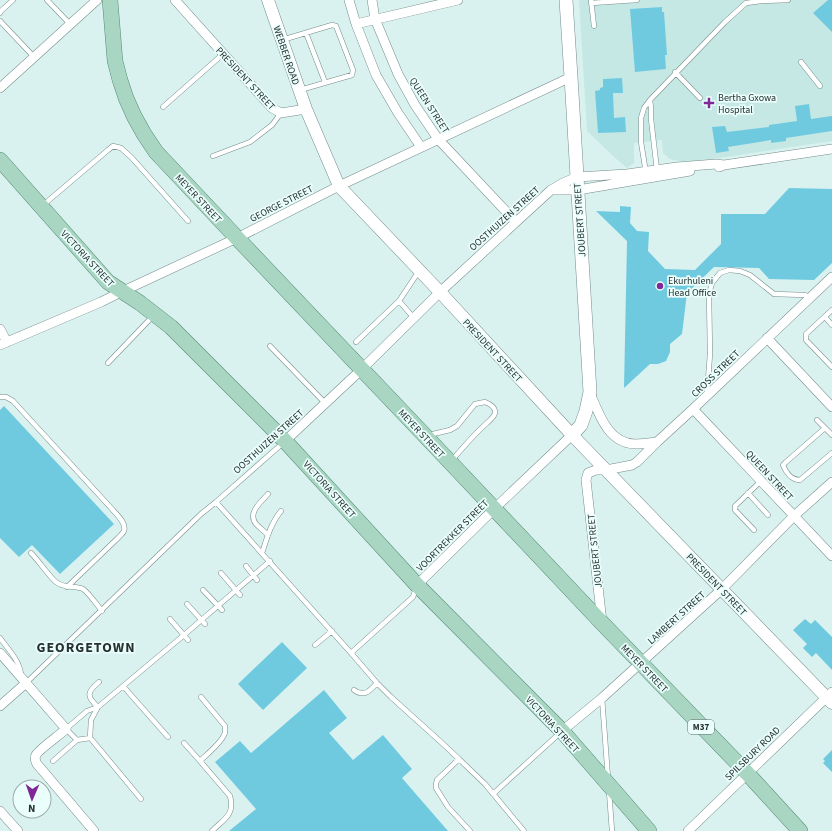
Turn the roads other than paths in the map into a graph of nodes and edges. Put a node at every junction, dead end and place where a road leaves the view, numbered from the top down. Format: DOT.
graph roads {
  1 [pos="13,0"];
  2 [pos="47,0"];
  3 [pos="97,0"];
  4 [pos="110,0"];
  5 [pos="175,0"];
  6 [pos="268,0"];
  7 [pos="348,0"];
  8 [pos="372,0"];
  9 [pos="458,0"];
  10 [pos="566,0"];
  11 [pos="637,0"];
  12 [pos="788,0"];
  13 [pos="591,2"];
  14 [pos="0,13"];
  15 [pos="375,19"];
  16 [pos="0,21"];
  17 [pos="70,24"];
  18 [pos="356,24"];
  19 [pos="594,26"];
  20 [pos="306,33"];
  21 [pos="282,40"];
  22 [pos="223,54"];
  23 [pos="34,57"];
  24 [pos="801,62"];
  25 [pos="675,72"];
  26 [pos="571,77"];
  27 [pos="325,82"];
  28 [pos="820,86"];
  29 [pos="0,88"];
  30 [pos="300,90"];
  31 [pos="700,98"];
  32 [pos="650,100"];
  33 [pos="163,107"];
  34 [pos="306,109"];
  35 [pos="281,113"];
  36 [pos="438,139"];
  37 [pos="421,147"];
  38 [pos="832,149"];
  39 [pos="213,156"];
  40 [pos="0,160"];
  41 [pos="658,174"];
  42 [pos="646,175"];
  43 [pos="577,183"];
  44 [pos="339,186"];
  45 [pos="551,190"];
  46 [pos="41,207"];
  47 [pos="188,220"];
  48 [pos="516,222"];
  49 [pos="236,238"];
  50 [pos="419,271"];
  51 [pos="832,277"];
  52 [pos="121,292"];
  53 [pos="440,292"];
  54 [pos="810,298"];
  55 [pos="399,301"];
  56 [pos="832,310"];
  57 [pos="154,314"];
  58 [pos="825,317"];
  59 [pos="414,318"];
  60 [pos="832,325"];
  61 [pos="0,329"];
  62 [pos="767,338"];
  63 [pos="356,342"];
  64 [pos="4,343"];
  65 [pos="270,346"];
  66 [pos="108,363"];
  67 [pos="832,367"];
  68 [pos="362,369"];
  69 [pos="590,392"];
  70 [pos="707,396"];
  71 [pos="0,397"];
  72 [pos="325,404"];
  73 [pos="832,407"];
  74 [pos="693,409"];
  75 [pos="817,420"];
  76 [pos="825,428"];
  77 [pos="572,435"];
  78 [pos="832,435"];
  79 [pos="425,436"];
  80 [pos="286,441"];
  81 [pos="657,442"];
  82 [pos="832,453"];
  83 [pos="450,462"];
  84 [pos="606,470"];
  85 [pos="761,481"];
  86 [pos="832,482"];
  87 [pos="748,493"];
  88 [pos="268,494"];
  89 [pos="216,502"];
  90 [pos="494,508"];
  91 [pos="281,511"];
  92 [pos="768,515"];
  93 [pos="794,516"];
  94 [pos="754,530"];
  95 [pos="268,535"];
  96 [pos="31,553"];
  97 [pos="262,553"];
  98 [pos="832,556"];
  99 [pos="270,562"];
  100 [pos="246,566"];
  101 [pos="221,573"];
  102 [pos="253,576"];
  103 [pos="257,580"];
  104 [pos="418,585"];
  105 [pos="67,587"];
  106 [pos="722,589"];
  107 [pos="203,590"];
  108 [pos="236,591"];
  109 [pos="240,595"];
  110 [pos="187,604"];
  111 [pos="218,606"];
  112 [pos="222,610"];
  113 [pos="102,611"];
  114 [pos="170,619"];
  115 [pos="203,622"];
  116 [pos="602,623"];
  117 [pos="332,631"];
  118 [pos="184,636"];
  119 [pos="0,638"];
  120 [pos="188,640"];
  121 [pos="315,645"];
  122 [pos="164,652"];
  123 [pos="352,652"];
  124 [pos="0,653"];
  125 [pos="168,657"];
  126 [pos="640,664"];
  127 [pos="24,680"];
  128 [pos="99,682"];
  129 [pos="377,683"];
  130 [pos="123,686"];
  131 [pos="354,690"];
  132 [pos="201,697"];
  133 [pos="602,698"];
  134 [pos="830,698"];
  135 [pos="0,706"];
  136 [pos="98,707"];
  137 [pos="66,729"];
  138 [pos="562,731"];
  139 [pos="168,737"];
  140 [pos="90,738"];
  141 [pos="77,740"];
  142 [pos="184,743"];
  143 [pos="459,759"];
  144 [pos="53,761"];
  145 [pos="200,761"];
  146 [pos="747,773"];
  147 [pos="608,785"];
  148 [pos="493,794"];
  149 [pos="141,799"];
  150 [pos="0,811"];
  151 [pos="18,831"];
  152 [pos="94,831"];
  153 [pos="212,831"];
  154 [pos="470,831"];
  155 [pos="524,831"];
  156 [pos="612,831"];
  157 [pos="649,831"];
  158 [pos="688,831"];
  159 [pos="800,831"];
  1 -- 14 [label="lane"];
  2 -- 17 [label="lane"];
  3 -- 17 [label="street"];
  4 -- 49 [label="main road, MEYER STREET"];
  5 -- 22 [label="street, PRESIDENT STREET"];
  6 -- 21 [label="street, WEBBER ROAD"];
  7 -- 18 [label="street"];
  8 -- 15 [label="street, QUEEN STREET"];
  9 -- 15 [label="street"];
  10 -- 26 [label="main road, JOUBERT STREET"];
  11 -- 13 [label="lane"];
  12 -- 25 [label="lane"];
  13 -- 19 [label="lane"];
  15 -- 18 [label="street"];
  15 -- 36 [label="street, QUEEN STREET"];
  16 -- 23 [label="lane"];
  17 -- 23 [label="street"];
  18 -- 37 [label="street"];
  20 -- 21 [label="lane"];
  20 -- 27 [label="lane"];
  20 -- 27 [label="lane"];
  21 -- 30 [label="street, WEBBER ROAD"];
  22 -- 33 [label="lane"];
  22 -- 35 [label="street, PRESIDENT STREET"];
  23 -- 29 [label="street"];
  24 -- 28 [label="lane"];
  25 -- 31 [label="lane"];
  25 -- 32 [label="lane"];
  26 -- 36 [label="street, GEORGE STREET"];
  26 -- 43 [label="main road, JOUBERT STREET"];
  27 -- 30 [label="lane"];
  30 -- 34 [label="street, WEBBER ROAD"];
  32 -- 41 [label="lane"];
  32 -- 42 [label="lane"];
  34 -- 35 [label="street, PRESIDENT STREET"];
  34 -- 44 [label="street, PRESIDENT STREET"];
  35 -- 39 [label="lane"];
  36 -- 37 [label="street, GEORGE STREET"];
  36 -- 48 [label="street, QUEEN STREET"];
  37 -- 44 [label="street, GEORGE STREET"];
  38 -- 41 [label="street"];
  40 -- 46 [label="main road, VICTORIA STREET"];
  41 -- 42 [label="street"];
  42 -- 43 [label="street"];
  42 -- 43 [label="street"];
  43 -- 45 [label="street, OOSTHUIZEN STREET"];
  43 -- 45 [label="street, OOSTHUIZEN STREET"];
  43 -- 69 [label="main road, JOUBERT STREET"];
  44 -- 49 [label="street, GEORGE STREET"];
  44 -- 50 [label="street, PRESIDENT STREET"];
  45 -- 48 [label="street, OOSTHUIZEN STREET"];
  46 -- 47 [label="lane"];
  46 -- 52 [label="main road, VICTORIA STREET"];
  48 -- 53 [label="street, OOSTHUIZEN STREET"];
  49 -- 52 [label="street, GEORGE STREET"];
  49 -- 68 [label="main road, MEYER STREET"];
  50 -- 53 [label="street, PRESIDENT STREET"];
  50 -- 55 [label="lane"];
  51 -- 54 [label="street, CROSS STREET"];
  52 -- 57 [label="main road, VICTORIA STREET"];
  52 -- 64 [label="street, GEORGE STREET"];
  53 -- 59 [label="street, OOSTHUIZEN STREET"];
  53 -- 77 [label="street, PRESIDENT STREET"];
  54 -- 62 [label="street, CROSS STREET"];
  54 -- 70 [label="lane"];
  55 -- 59 [label="lane"];
  55 -- 63 [label="lane"];
  56 -- 58 [label="lane"];
  57 -- 66 [label="lane"];
  57 -- 80 [label="main road, VICTORIA STREET"];
  58 -- 60 [label="lane"];
  58 -- 67 [label="lane"];
  59 -- 68 [label="street, OOSTHUIZEN STREET"];
  61 -- 64 [label="street"];
  62 -- 70 [label="street, CROSS STREET"];
  62 -- 73 [label="street"];
  65 -- 72 [label="lane"];
  68 -- 72 [label="street, OOSTHUIZEN STREET"];
  68 -- 79 [label="main road, MEYER STREET"];
  69 -- 77 [label="main road, JOUBERT STREET"];
  69 -- 81 [label="street"];
  70 -- 74 [label="street, CROSS STREET"];
  71 -- 105 [label="lane"];
  72 -- 80 [label="street, OOSTHUIZEN STREET"];
  74 -- 81 [label="street, CROSS STREET"];
  74 -- 85 [label="street, QUEEN STREET"];
  75 -- 76 [label="lane"];
  76 -- 78 [label="lane"];
  76 -- 82 [label="lane"];
  77 -- 84 [label="street, PRESIDENT STREET"];
  77 -- 90 [label="street, VOORTREKKER STREET"];
  79 -- 83 [label="main road, MEYER STREET"];
  79 -- 83 [label="lane"];
  80 -- 89 [label="lane, OOSTHUIZEN STREET"];
  80 -- 104 [label="main road, VICTORIA STREET"];
  81 -- 84 [label="street, CROSS STREET"];
  83 -- 90 [label="main road, MEYER STREET"];
  84 -- 106 [label="street, PRESIDENT STREET"];
  84 -- 116 [label="street, JOUBERT STREET"];
  85 -- 87 [label="lane"];
  85 -- 93 [label="street, QUEEN STREET"];
  86 -- 93 [label="street, LAMBERT STREET"];
  87 -- 92 [label="lane"];
  87 -- 94 [label="lane"];
  88 -- 95 [label="lane"];
  89 -- 97 [label="lane"];
  89 -- 113 [label="lane, OOSTHUIZEN STREET"];
  90 -- 104 [label="street, VOORTREKKER STREET"];
  90 -- 116 [label="main road, MEYER STREET"];
  91 -- 95 [label="lane"];
  93 -- 98 [label="street, QUEEN STREET"];
  93 -- 106 [label="street, LAMBERT STREET"];
  95 -- 97 [label="lane"];
  96 -- 105 [label="lane"];
  97 -- 99 [label="lane"];
  99 -- 102 [label="lane"];
  99 -- 117 [label="lane"];
  100 -- 102 [label="lane"];
  101 -- 108 [label="lane"];
  102 -- 103 [label="lane"];
  102 -- 108 [label="lane"];
  104 -- 123 [label="lane, VOORTREKKER STREET"];
  104 -- 138 [label="main road, VICTORIA STREET"];
  105 -- 113 [label="lane"];
  106 -- 126 [label="street, LAMBERT STREET"];
  106 -- 134 [label="street, PRESIDENT STREET"];
  107 -- 111 [label="lane"];
  108 -- 109 [label="lane"];
  108 -- 111 [label="lane"];
  110 -- 115 [label="lane"];
  111 -- 112 [label="lane"];
  111 -- 115 [label="lane"];
  113 -- 127 [label="lane, OOSTHUIZEN STREET"];
  114 -- 118 [label="lane"];
  115 -- 118 [label="lane"];
  116 -- 126 [label="main road, MEYER STREET / M37"];
  117 -- 121 [label="lane"];
  117 -- 123 [label="lane"];
  118 -- 120 [label="lane"];
  118 -- 122 [label="lane"];
  119 -- 127 [label="lane"];
  122 -- 125 [label="lane"];
  122 -- 130 [label="lane"];
  123 -- 129 [label="lane"];
  124 -- 127 [label="street"];
  126 -- 133 [label="street, LAMBERT STREET"];
  126 -- 146 [label="main road, MEYER STREET / M37"];
  127 -- 135 [label="street, OOSTHUIZEN STREET"];
  127 -- 137 [label="street"];
  128 -- 136 [label="lane"];
  129 -- 131 [label="lane"];
  129 -- 143 [label="lane"];
  130 -- 136 [label="lane"];
  130 -- 139 [label="lane"];
  132 -- 145 [label="lane"];
  133 -- 138 [label="street, LAMBERT STREET"];
  133 -- 147 [label="lane"];
  134 -- 146 [label="street, SPILSBURY ROAD"];
  136 -- 137 [label="lane"];
  136 -- 140 [label="lane"];
  137 -- 141 [label="lane"];
  137 -- 152 [label="street"];
  138 -- 147 [label="main road, VICTORIA STREET"];
  138 -- 148 [label="lane, LAMBERT STREET"];
  140 -- 141 [label="lane"];
  140 -- 149 [label="lane"];
  141 -- 144 [label="lane"];
  142 -- 145 [label="lane"];
  143 -- 148 [label="lane"];
  143 -- 154 [label="lane"];
  145 -- 153 [label="lane"];
  146 -- 158 [label="street, SPILSBURY ROAD"];
  146 -- 159 [label="main road, MEYER STREET / M37"];
  147 -- 156 [label="lane"];
  147 -- 157 [label="main road, VICTORIA STREET"];
  148 -- 155 [label="lane"];
  150 -- 151 [label="street"];
}
